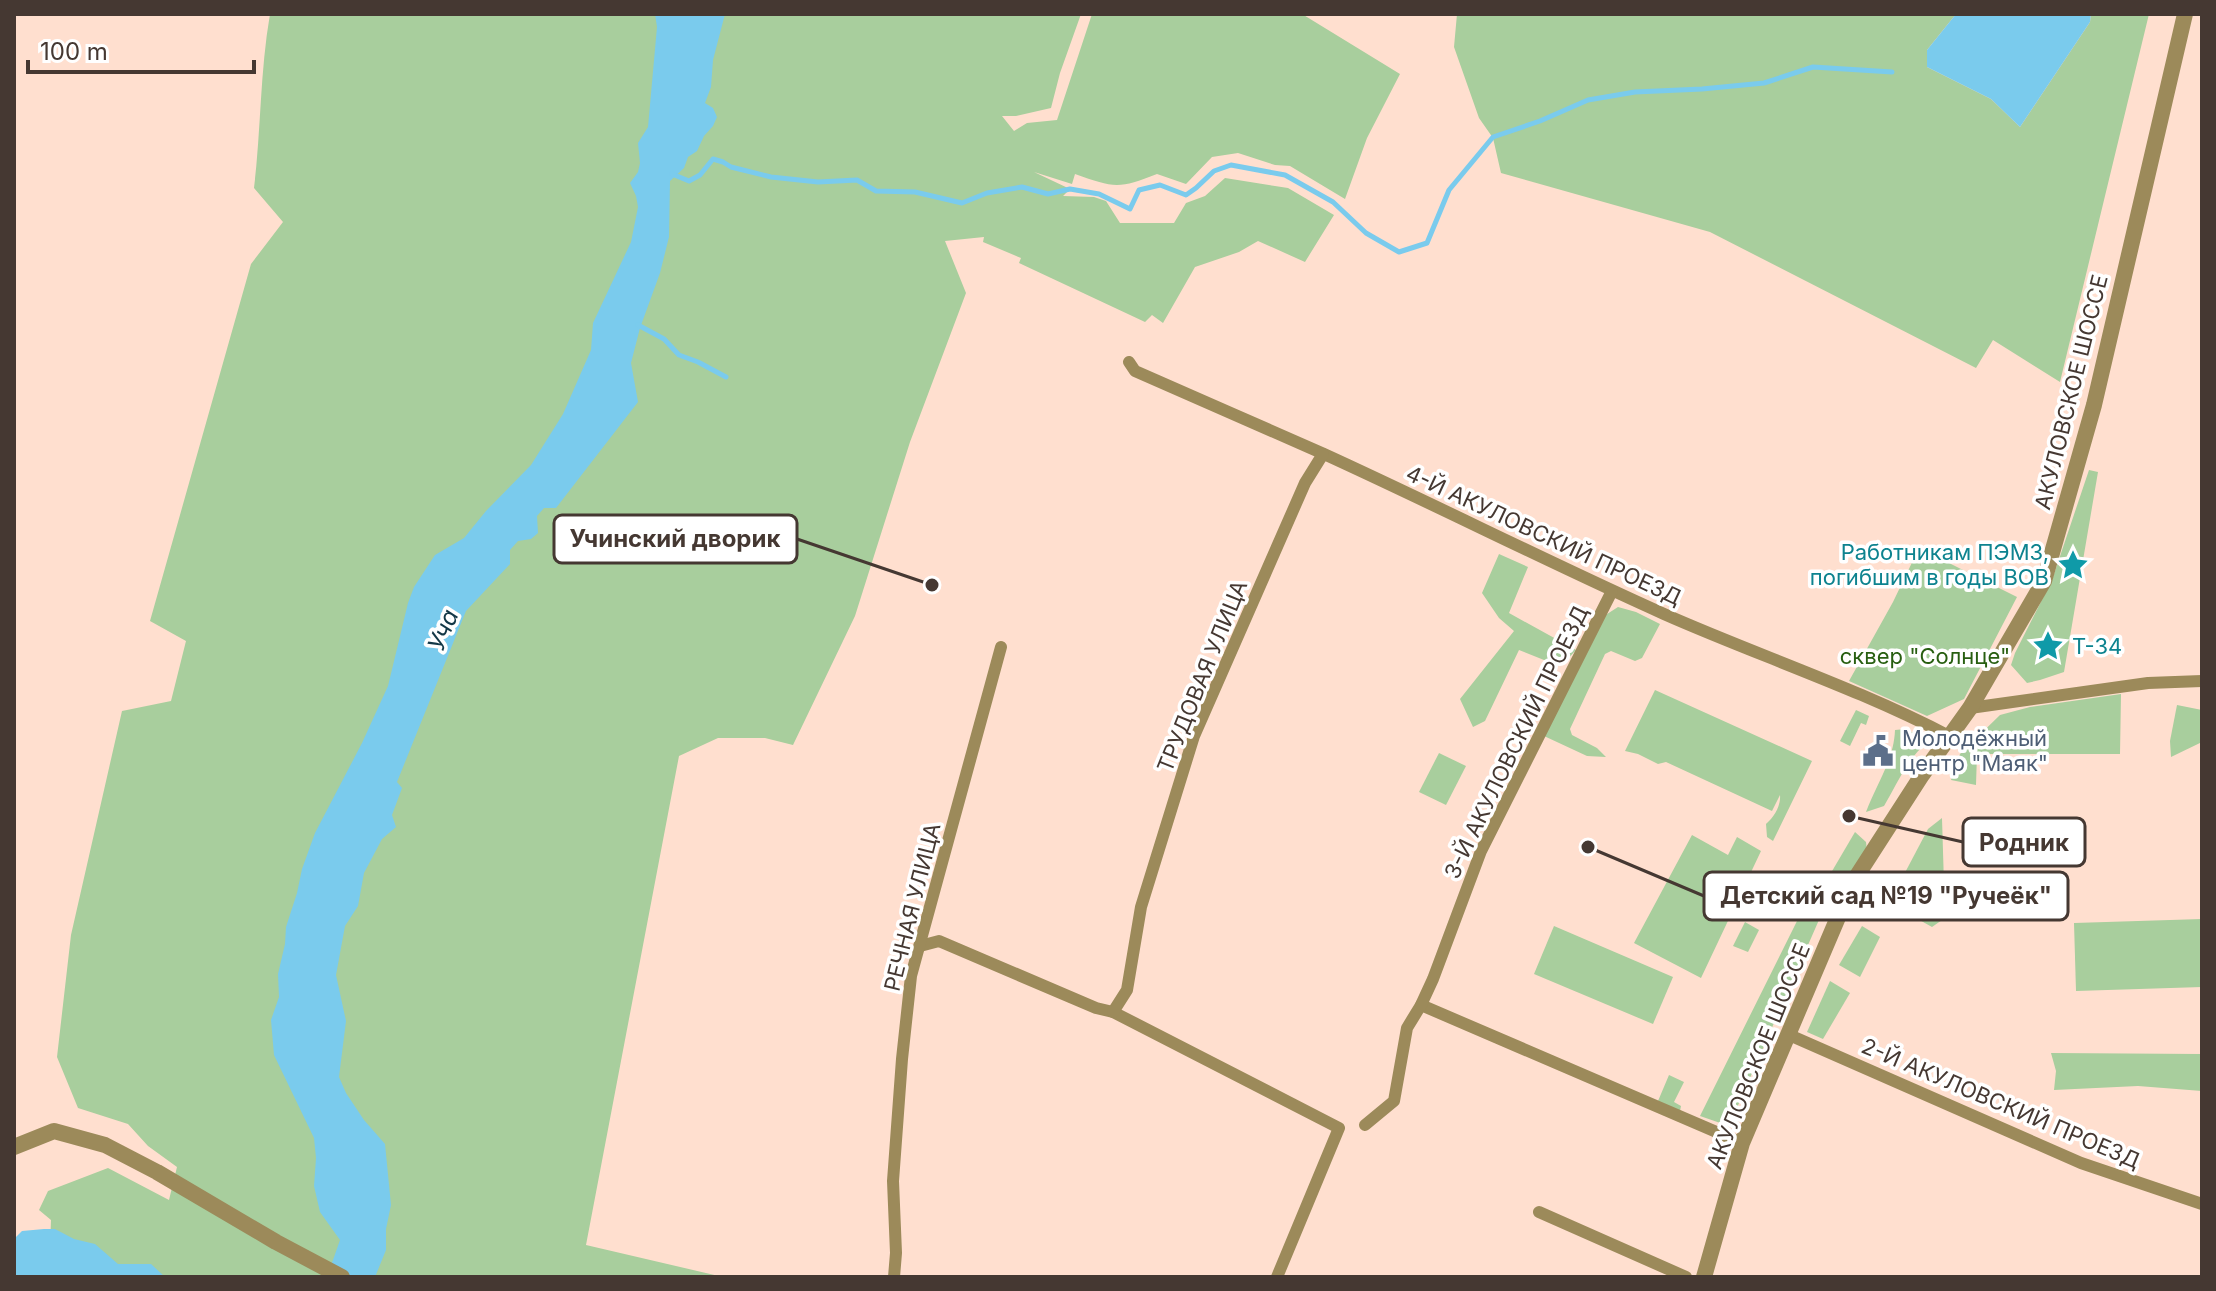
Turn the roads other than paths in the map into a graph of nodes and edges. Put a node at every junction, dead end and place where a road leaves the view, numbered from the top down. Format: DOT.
graph roads {
  1 [pos="2185,14"];
  2 [pos="1129,362"];
  3 [pos="1323,454"];
  4 [pos="1612,591"];
  5 [pos="1001,647"];
  6 [pos="2202,681"];
  7 [pos="1970,708"];
  8 [pos="1949,736"];
  9 [pos="920,946"];
  10 [pos="1421,1005"];
  11 [pos="1113,1012"];
  12 [pos="1787,1034"];
  13 [pos="1365,1125"];
  14 [pos="1742,1143"];
  15 [pos="14,1147"];
  16 [pos="2202,1204"];
  17 [pos="1539,1212"];
  18 [pos="342,1277"];
  19 [pos="894,1277"];
  20 [pos="1277,1277"];
  21 [pos="1686,1277"];
  22 [pos="1704,1277"];
  1 -- 7 [label="street, АКУЛОВСКОЕ ШОССЕ"];
  2 -- 3 [label="street, 4-Й АКУЛОВСКИЙ ПРОЕЗД"];
  3 -- 4 [label="street, 4-Й АКУЛОВСКИЙ ПРОЕЗД"];
  3 -- 11 [label="street, ТРУДОВАЯ УЛИЦА"];
  4 -- 8 [label="street, 4-Й АКУЛОВСКИЙ ПРОЕЗД"];
  4 -- 10 [label="street, 3-Й АКУЛОВСКИЙ ПРОЕЗД"];
  5 -- 9 [label="street, РЕЧНАЯ УЛИЦА"];
  6 -- 7 [label="street"];
  7 -- 8 [label="street, АКУЛОВСКОЕ ШОССЕ"];
  8 -- 12 [label="street, АКУЛОВСКОЕ ШОССЕ"];
  9 -- 11 [label="street"];
  9 -- 19 [label="street, РЕЧНАЯ УЛИЦА"];
  10 -- 13 [label="street, 3-Й АКУЛОВСКИЙ ПРОЕЗД"];
  10 -- 14 [label="street"];
  11 -- 20 [label="street"];
  12 -- 14 [label="street, АКУЛОВСКОЕ ШОССЕ"];
  12 -- 16 [label="street, 2-Й АКУЛОВСКИЙ ПРОЕЗД"];
  14 -- 22 [label="street, АКУЛОВСКОЕ ШОССЕ"];
  15 -- 18 [label="street"];
  17 -- 21 [label="street"];
}
